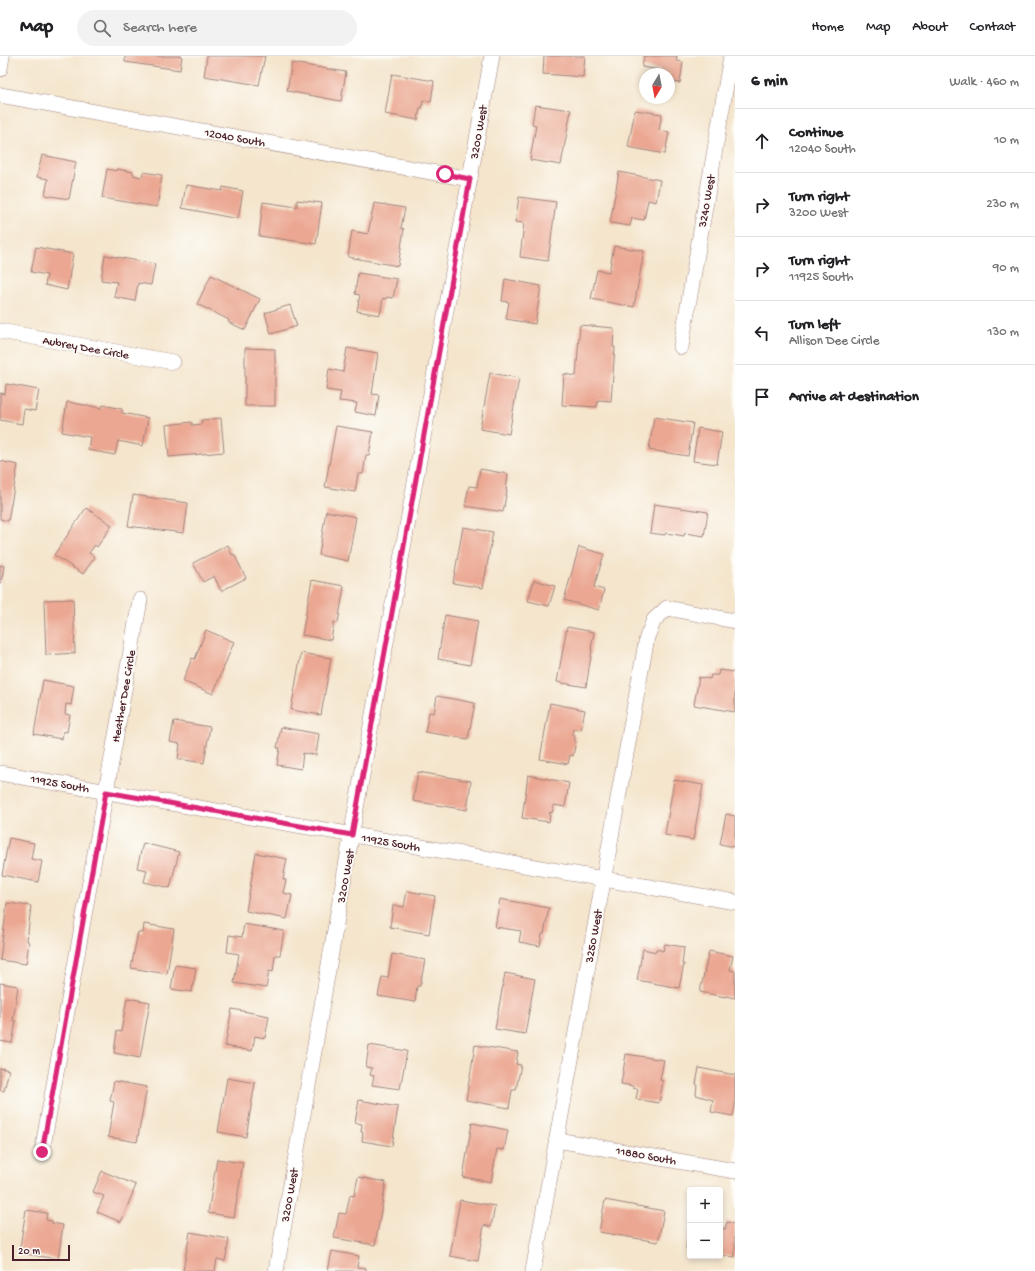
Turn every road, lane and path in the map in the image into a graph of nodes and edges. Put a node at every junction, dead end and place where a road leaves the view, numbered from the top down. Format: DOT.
graph roads {
  1 [pos="2,56"];
  2 [pos="492,56"];
  3 [pos="731,56"];
  4 [pos="0,69"];
  5 [pos="0,94"];
  6 [pos="470,179"];
  7 [pos="0,331"];
  8 [pos="681,347"];
  9 [pos="173,362"];
  10 [pos="140,600"];
  11 [pos="735,621"];
  12 [pos="0,773"];
  13 [pos="106,792"];
  14 [pos="352,835"];
  15 [pos="604,879"];
  16 [pos="735,902"];
  17 [pos="557,1140"];
  18 [pos="42,1152"];
  19 [pos="735,1171"];
  20 [pos="276,1271"];
  21 [pos="533,1271"];
  1 -- 4 [label="street"];
  2 -- 6 [label="street, 3200 West"];
  3 -- 8 [label="street, 3240 West"];
  5 -- 6 [label="street, 12040 South"];
  6 -- 14 [label="street, 3200 West"];
  7 -- 9 [label="street, Aubrey Dee Circle"];
  10 -- 13 [label="street, Heather Dee Circle"];
  11 -- 15 [label="street, 3250 West"];
  12 -- 13 [label="street, 11925 South"];
  13 -- 14 [label="street, 11925 South"];
  13 -- 18 [label="street, Heather Dee Circle"];
  14 -- 15 [label="street, 11925 South"];
  14 -- 20 [label="street, 3200 West"];
  15 -- 16 [label="street, 11925 South"];
  15 -- 17 [label="street, 3250 West"];
  17 -- 19 [label="street, 11880 South"];
  17 -- 21 [label="street, 3250 West"];
}
